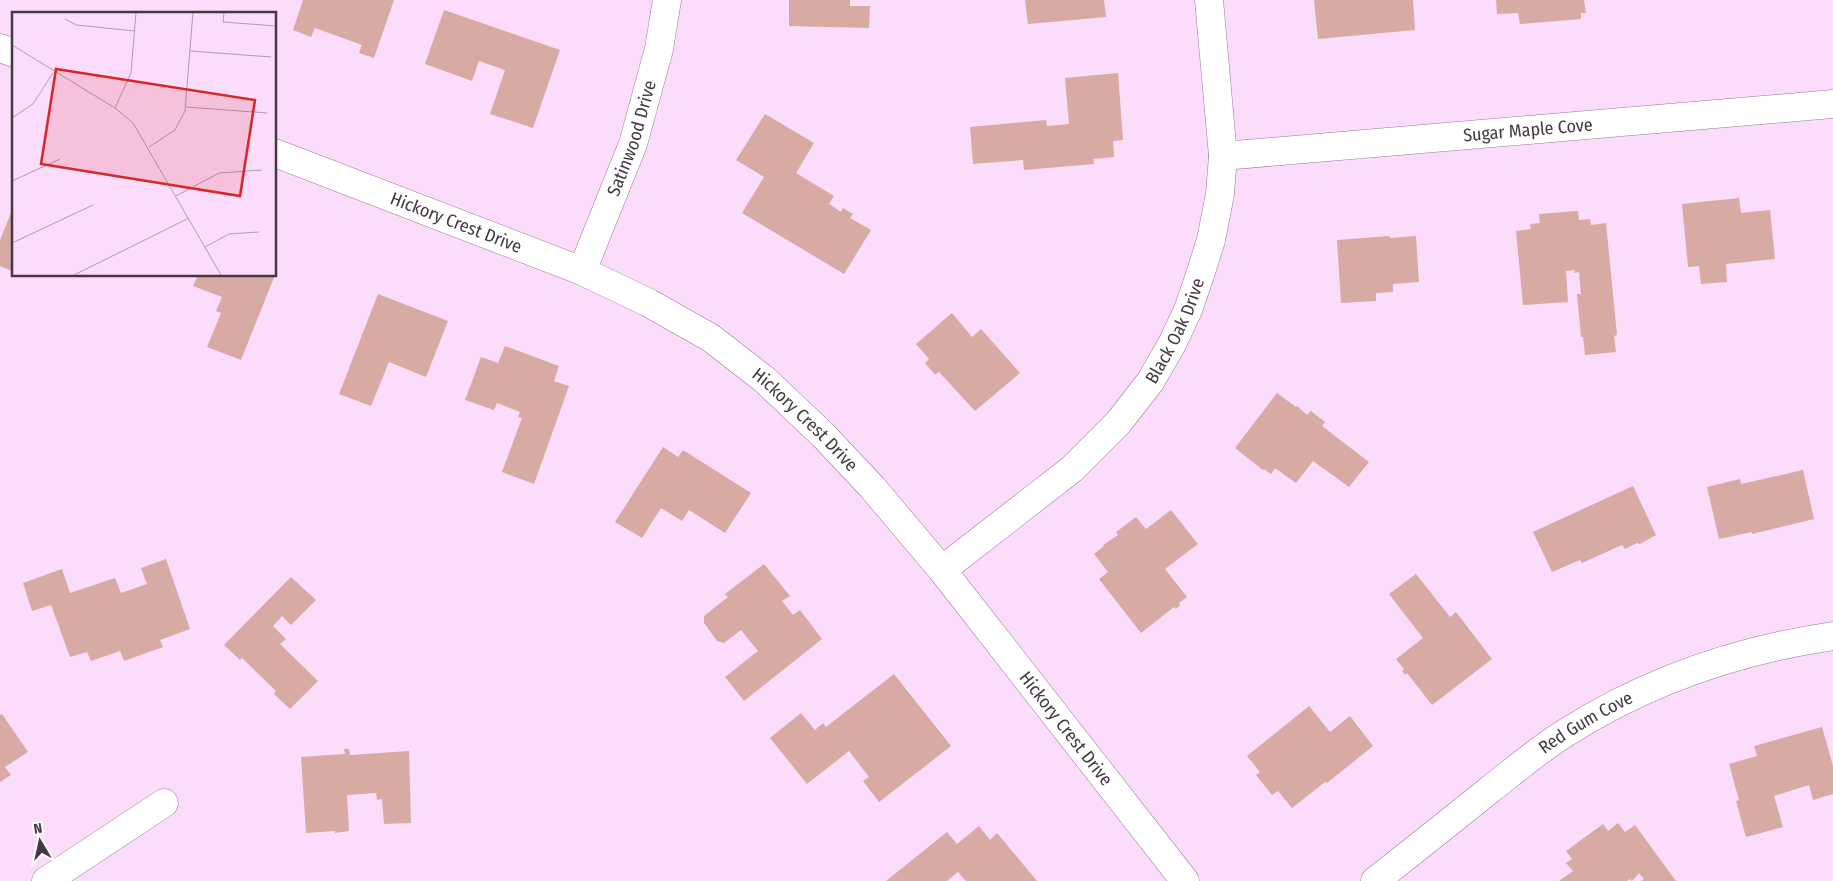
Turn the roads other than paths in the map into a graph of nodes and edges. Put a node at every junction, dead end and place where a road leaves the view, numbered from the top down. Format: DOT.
graph roads {
  1 [pos="667,0"];
  2 [pos="1209,0"];
  3 [pos="0,48"];
  4 [pos="12,52"];
  5 [pos="1833,104"];
  6 [pos="276,153"];
  7 [pos="1223,156"];
  8 [pos="582,271"];
  9 [pos="942,570"];
  10 [pos="1833,636"];
  11 [pos="164,803"];
  12 [pos="46,881"];
  13 [pos="1185,881"];
  14 [pos="1375,881"];
  1 -- 8 [label="street, Satinwood Drive"];
  2 -- 7 [label="street, Black Oak Drive"];
  3 -- 4 [label="street"];
  5 -- 7 [label="street, Sugar Maple Cove"];
  6 -- 8 [label="street, Hickory Crest Drive"];
  7 -- 9 [label="street, Black Oak Drive"];
  8 -- 9 [label="street, Hickory Crest Drive"];
  9 -- 13 [label="street, Hickory Crest Drive"];
  10 -- 14 [label="street, Red Gum Cove"];
  11 -- 12 [label="street"];
}
